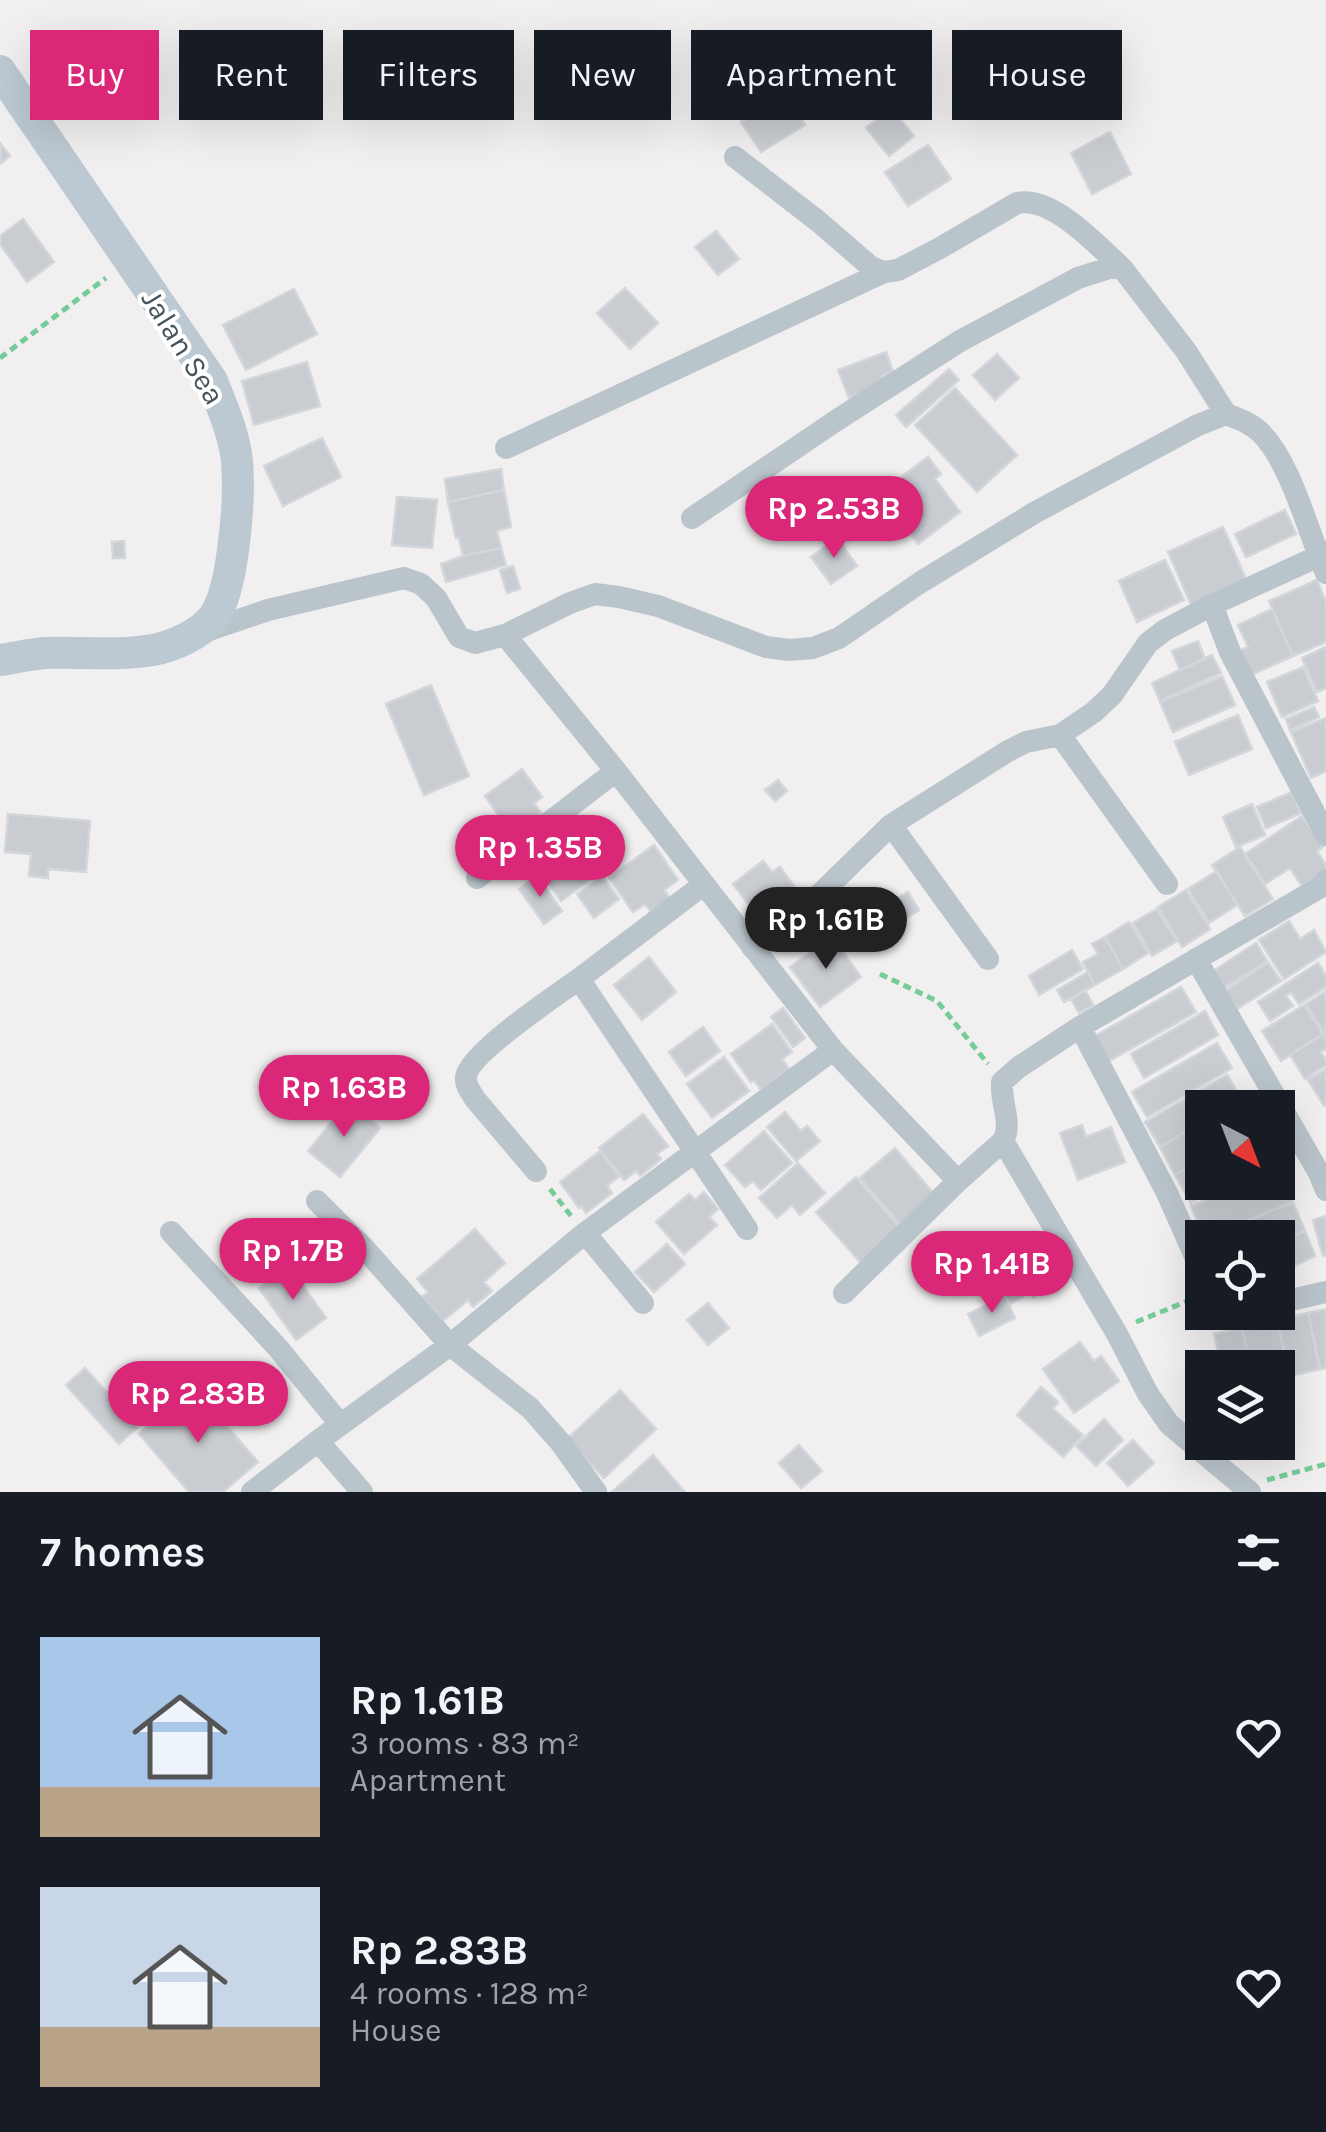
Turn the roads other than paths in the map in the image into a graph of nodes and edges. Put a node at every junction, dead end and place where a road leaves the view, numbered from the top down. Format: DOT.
graph roads {
  1 [pos="0,71"];
  2 [pos="735,157"];
  3 [pos="1122,268"];
  4 [pos="884,272"];
  5 [pos="1226,414"];
  6 [pos="506,448"];
  7 [pos="692,518"];
  8 [pos="1324,561"];
  9 [pos="1212,606"];
  10 [pos="505,634"];
  11 [pos="194,635"];
  12 [pos="0,660"];
  13 [pos="1060,736"];
  14 [pos="616,770"];
  15 [pos="891,825"];
  16 [pos="1326,835"];
  17 [pos="477,878"];
  18 [pos="702,884"];
  19 [pos="1166,884"];
  20 [pos="1324,890"];
  21 [pos="752,948"];
  22 [pos="988,959"];
  23 [pos="1196,960"];
  24 [pos="578,978"];
  25 [pos="1080,1027"];
  26 [pos="833,1050"];
  27 [pos="1003,1141"];
  28 [pos="694,1152"];
  29 [pos="536,1171"];
  30 [pos="958,1181"];
  31 [pos="1326,1190"];
  32 [pos="317,1200"];
  33 [pos="747,1230"];
  34 [pos="172,1232"];
  35 [pos="584,1233"];
  36 [pos="1185,1234"];
  37 [pos="1326,1292"];
  38 [pos="844,1293"];
  39 [pos="1295,1299"];
  40 [pos="643,1303"];
  41 [pos="450,1345"];
  42 [pos="340,1424"];
  43 [pos="318,1441"];
  44 [pos="1248,1489"];
  45 [pos="252,1492"];
  46 [pos="362,1492"];
  47 [pos="596,1492"];
  1 -- 11 [label="main road, Jalan Sea"];
  2 -- 4 [label="street"];
  3 -- 4 [label="street"];
  3 -- 5 [label="street"];
  3 -- 7 [label="street"];
  4 -- 6 [label="street"];
  5 -- 8 [label="street"];
  5 -- 10 [label="street"];
  8 -- 9 [label="street"];
  9 -- 13 [label="street"];
  9 -- 16 [label="street"];
  10 -- 11 [label="street"];
  10 -- 14 [label="street"];
  11 -- 12 [label="main road"];
  13 -- 15 [label="street"];
  13 -- 19 [label="street"];
  14 -- 17 [label="street"];
  14 -- 18 [label="street"];
  15 -- 21 [label="street"];
  15 -- 22 [label="street"];
  18 -- 21 [label="street"];
  18 -- 24 [label="street"];
  20 -- 23 [label="street"];
  21 -- 26 [label="street"];
  23 -- 25 [label="street"];
  23 -- 31 [label="street"];
  24 -- 28 [label="street"];
  24 -- 29 [label="street"];
  25 -- 27 [label="street"];
  25 -- 36 [label="street"];
  26 -- 28 [label="street"];
  26 -- 30 [label="street"];
  27 -- 30 [label="street"];
  27 -- 44 [label="street"];
  28 -- 33 [label="street"];
  28 -- 35 [label="street"];
  30 -- 38 [label="street"];
  32 -- 41 [label="street"];
  34 -- 42 [label="street"];
  35 -- 40 [label="street"];
  35 -- 41 [label="street"];
  37 -- 39 [label="street"];
  41 -- 42 [label="street"];
  41 -- 47 [label="street"];
  42 -- 43 [label="street"];
  43 -- 45 [label="street"];
  43 -- 46 [label="street"];
}
